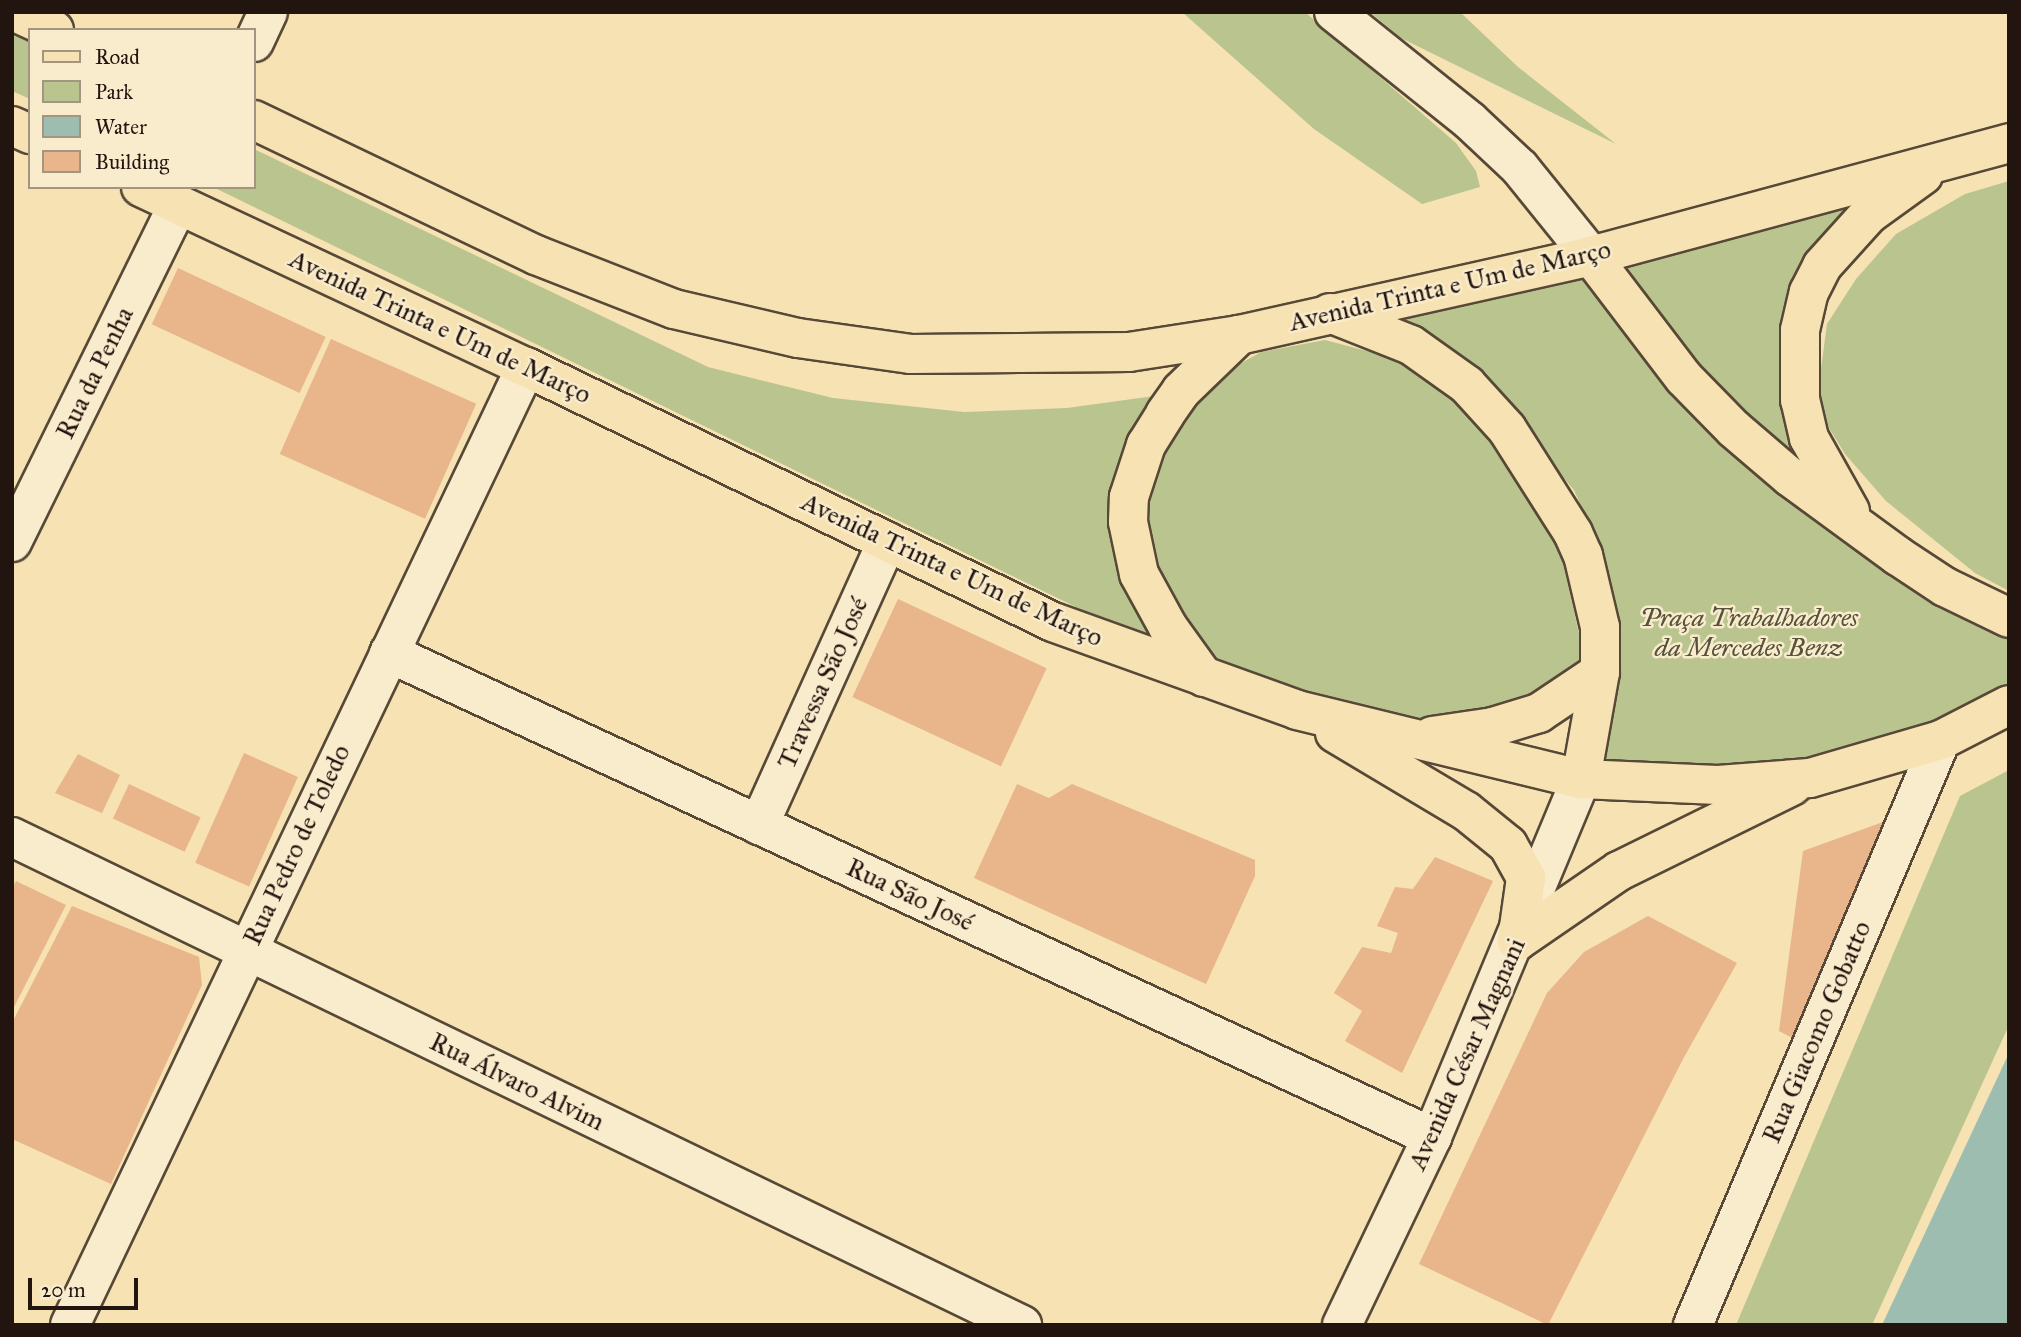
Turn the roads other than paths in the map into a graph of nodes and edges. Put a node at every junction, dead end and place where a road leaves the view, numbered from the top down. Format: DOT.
graph roads {
  1 [pos="15,12"];
  2 [pos="268,12"];
  3 [pos="1334,12"];
  4 [pos="50,28"];
  5 [pos="256,37"];
  6 [pos="256,121"];
  7 [pos="12,126"];
  8 [pos="28,133"];
  9 [pos="2009,143"];
  10 [pos="1944,161"];
  11 [pos="145,189"];
  12 [pos="178,205"];
  13 [pos="1591,256"];
  14 [pos="1330,313"];
  15 [pos="1239,335"];
  16 [pos="526,367"];
  17 [pos="1858,525"];
  18 [pos="12,542"];
  19 [pos="887,542"];
  20 [pos="2009,618"];
  21 [pos="389,653"];
  22 [pos="1600,672"];
  23 [pos="1204,677"];
  24 [pos="2009,705"];
  25 [pos="1297,710"];
  26 [pos="1409,740"];
  27 [pos="1941,740"];
  28 [pos="1810,778"];
  29 [pos="1581,779"];
  30 [pos="759,825"];
  31 [pos="12,837"];
  32 [pos="1517,941"];
  33 [pos="248,952"];
  34 [pos="1432,1137"];
  35 [pos="70,1325"];
  36 [pos="1022,1325"];
  37 [pos="1342,1325"];
  38 [pos="1693,1325"];
  1 -- 4 [label="main road"];
  2 -- 5 [label="street"];
  3 -- 13 [label="street"];
  6 -- 15 [label="main road, Avenida Trinta e Um de Março"];
  7 -- 8 [label="main road"];
  9 -- 10 [label="main road, Avenida Trinta e Um de Março"];
  10 -- 13 [label="main road, Avenida Trinta e Um de Março"];
  10 -- 17 [label="main road"];
  11 -- 12 [label="main road, Avenida Trinta e Um de Março"];
  12 -- 16 [label="main road, Avenida Trinta e Um de Março"];
  12 -- 18 [label="street, Rua da Penha"];
  13 -- 14 [label="main road, Avenida Trinta e Um de Março"];
  13 -- 17 [label="main road"];
  14 -- 15 [label="main road, Avenida Trinta e Um de Março"];
  14 -- 22 [label="main road"];
  15 -- 23 [label="main road"];
  16 -- 19 [label="main road, Avenida Trinta e Um de Março"];
  16 -- 21 [label="street, Rua Pedro de Toledo"];
  17 -- 20 [label="main road"];
  19 -- 23 [label="main road, Avenida Trinta e Um de Março"];
  19 -- 30 [label="street, Travessa São José"];
  21 -- 30 [label="street, Rua São José"];
  21 -- 33 [label="street, Rua Pedro de Toledo"];
  22 -- 26 [label="main road"];
  22 -- 29 [label="main road"];
  23 -- 25 [label="main road, Avenida Trinta e Um de Março"];
  24 -- 27 [label="main road, Avenida Trinta e Um de Março"];
  25 -- 26 [label="main road, Avenida Trinta e Um de Março"];
  25 -- 32 [label="main road"];
  26 -- 29 [label="main road, Avenida Trinta e Um de Março"];
  27 -- 28 [label="main road, Avenida Trinta e Um de Março"];
  27 -- 38 [label="street, Rua Giacomo Gobatto"];
  28 -- 29 [label="main road, Avenida Trinta e Um de Março"];
  28 -- 32 [label="main road"];
  29 -- 32 [label="street, Avenida César Magnani"];
  30 -- 34 [label="street, Rua São José"];
  31 -- 33 [label="street, Rua Álvaro Alvim"];
  32 -- 34 [label="street, Avenida César Magnani"];
  33 -- 35 [label="street, Rua Pedro de Toledo"];
  33 -- 36 [label="street, Rua Álvaro Alvim"];
  34 -- 37 [label="street, Avenida César Magnani"];
}
